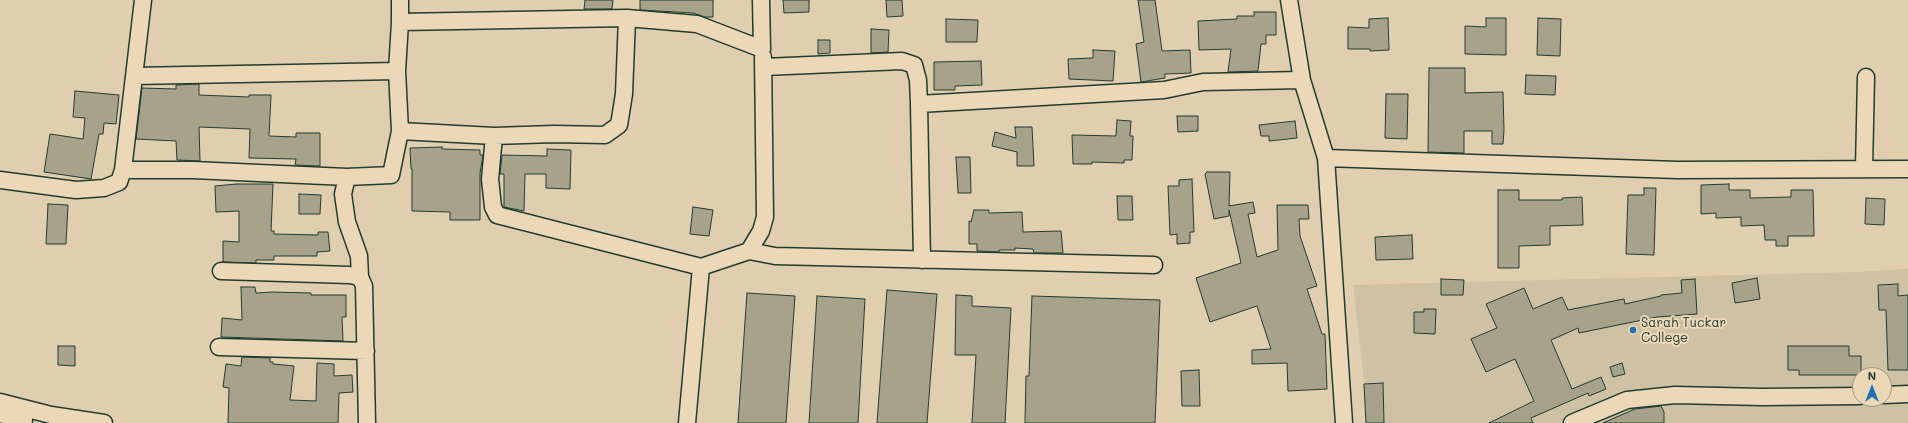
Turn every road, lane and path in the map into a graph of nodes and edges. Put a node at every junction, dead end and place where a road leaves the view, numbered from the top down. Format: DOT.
graph roads {
  1 [pos="143,0"];
  2 [pos="400,0"];
  3 [pos="761,0"];
  4 [pos="1289,0"];
  5 [pos="627,18"];
  6 [pos="400,22"];
  7 [pos="762,49"];
  8 [pos="764,67"];
  9 [pos="397,71"];
  10 [pos="134,76"];
  11 [pos="1866,77"];
  12 [pos="1302,80"];
  13 [pos="919,104"];
  14 [pos="400,131"];
  15 [pos="494,136"];
  16 [pos="1326,158"];
  17 [pos="1908,168"];
  18 [pos="1864,169"];
  19 [pos="123,170"];
  20 [pos="347,177"];
  21 [pos="0,180"];
  22 [pos="749,251"];
  23 [pos="922,260"];
  24 [pos="1154,265"];
  25 [pos="701,267"];
  26 [pos="220,271"];
  27 [pos="360,277"];
  28 [pos="219,347"];
  29 [pos="366,351"];
  30 [pos="1908,394"];
  31 [pos="1892,395"];
  32 [pos="1852,396"];
  33 [pos="0,402"];
  34 [pos="0,414"];
  35 [pos="66,420"];
  36 [pos="38,423"];
  37 [pos="104,423"];
  38 [pos="367,423"];
  39 [pos="688,423"];
  40 [pos="1344,423"];
  41 [pos="1572,423"];
  1 -- 10 [label="street"];
  2 -- 6 [label="street"];
  3 -- 7 [label="street"];
  4 -- 12 [label="street"];
  5 -- 6 [label="street"];
  5 -- 7 [label="street"];
  5 -- 15 [label="street"];
  6 -- 9 [label="street"];
  7 -- 8 [label="street"];
  8 -- 13 [label="street"];
  8 -- 22 [label="street"];
  9 -- 10 [label="street"];
  9 -- 14 [label="street"];
  10 -- 19 [label="street"];
  11 -- 18 [label="street"];
  12 -- 13 [label="street"];
  12 -- 16 [label="street"];
  13 -- 23 [label="street"];
  14 -- 15 [label="street"];
  14 -- 20 [label="street"];
  15 -- 25 [label="street"];
  16 -- 18 [label="street"];
  16 -- 40 [label="street"];
  17 -- 18 [label="street"];
  19 -- 20 [label="street"];
  19 -- 21 [label="street"];
  20 -- 27 [label="street"];
  22 -- 23 [label="street"];
  22 -- 25 [label="street"];
  23 -- 24 [label="street"];
  25 -- 39 [label="street"];
  26 -- 27 [label="street"];
  27 -- 29 [label="street"];
  28 -- 29 [label="street"];
  29 -- 38 [label="street"];
  30 -- 31 [label="street"];
  32 -- 41 [label="street"];
  33 -- 35 [label="street"];
  34 -- 36 [label="street"];
  35 -- 37 [label="street"];
}
